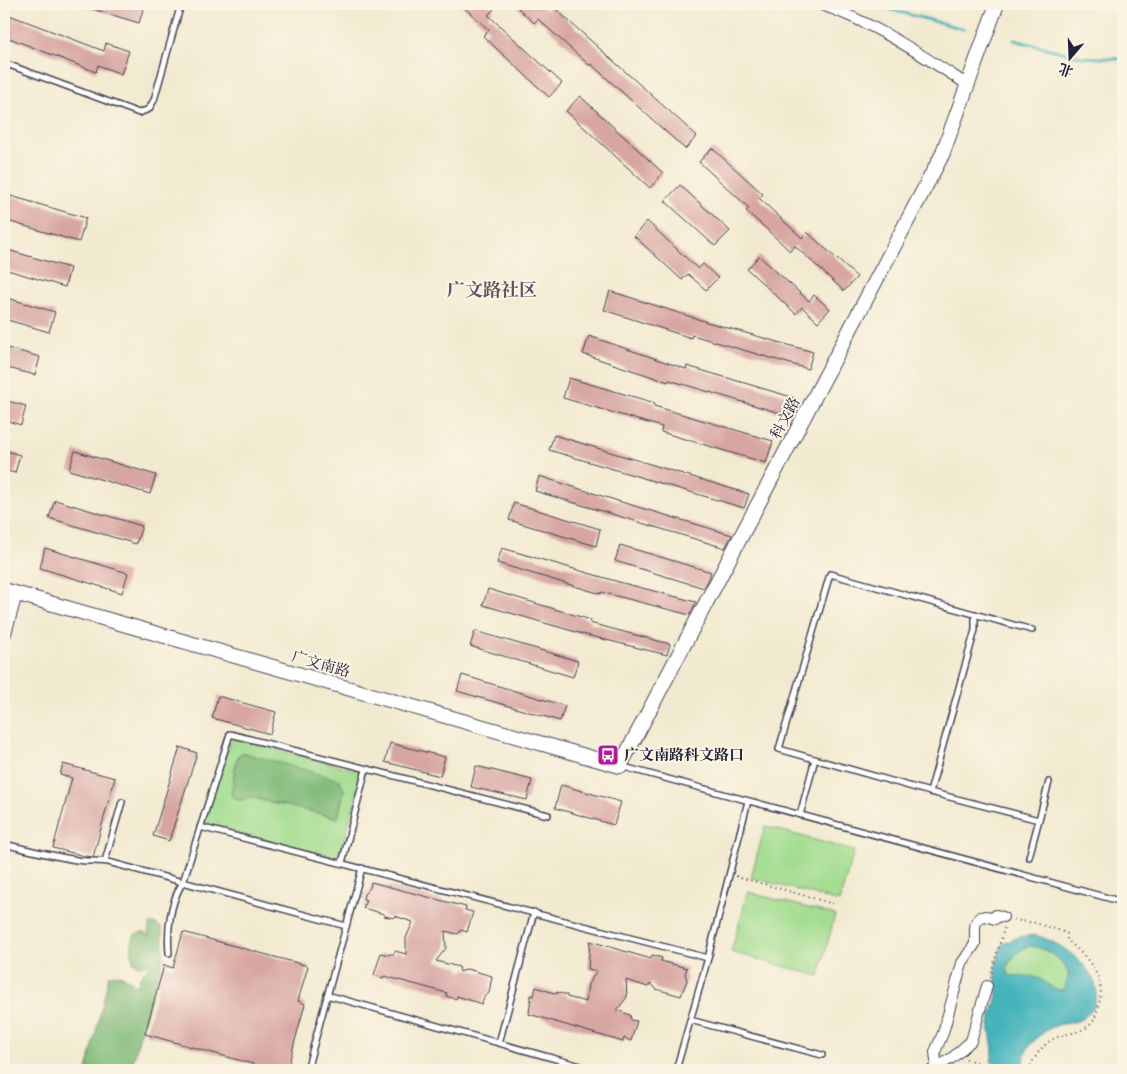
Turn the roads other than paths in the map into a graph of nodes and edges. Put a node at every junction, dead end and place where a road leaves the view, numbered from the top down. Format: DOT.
graph roads {
  1 [pos="181,4"];
  2 [pos="819,4"];
  3 [pos="997,4"];
  4 [pos="1002,4"];
  5 [pos="4,63"];
  6 [pos="968,83"];
  7 [pos="7,593"];
  8 [pos="975,614"];
  9 [pos="1032,630"];
  10 [pos="4,633"];
  11 [pos="815,759"];
  12 [pos="620,766"];
  13 [pos="366,768"];
  14 [pos="1049,782"];
  15 [pos="930,792"];
  16 [pos="122,802"];
  17 [pos="748,802"];
  18 [pos="548,815"];
  19 [pos="800,816"];
  20 [pos="1039,820"];
  21 [pos="200,827"];
  22 [pos="4,844"];
  23 [pos="1029,857"];
  24 [pos="105,861"];
  25 [pos="342,862"];
  26 [pos="362,868"];
  27 [pos="184,882"];
  28 [pos="1123,902"];
  29 [pos="534,912"];
  30 [pos="1007,920"];
  31 [pos="346,926"];
  32 [pos="169,953"];
  33 [pos="708,958"];
  34 [pos="987,986"];
  35 [pos="328,995"];
  36 [pos="690,1020"];
  37 [pos="499,1043"];
  38 [pos="822,1055"];
  39 [pos="307,1070"];
  40 [pos="595,1070"];
  41 [pos="676,1070"];
  42 [pos="935,1070"];
  1 -- 5 [label="lane"];
  2 -- 6 [label="street"];
  3 -- 6 [label="street, 科文路"];
  4 -- 6 [label="street, 科文路"];
  6 -- 12 [label="street, 科文路"];
  7 -- 10 [label="street"];
  7 -- 12 [label="street, 广文南路"];
  8 -- 9 [label="lane"];
  8 -- 11 [label="lane"];
  8 -- 15 [label="lane"];
  11 -- 15 [label="lane"];
  11 -- 19 [label="lane"];
  12 -- 17 [label="lane"];
  13 -- 18 [label="lane"];
  13 -- 21 [label="lane"];
  13 -- 25 [label="lane"];
  14 -- 20 [label="lane"];
  15 -- 20 [label="lane"];
  16 -- 24 [label="lane"];
  17 -- 19 [label="lane"];
  17 -- 33 [label="lane"];
  19 -- 28 [label="lane"];
  20 -- 23 [label="lane"];
  21 -- 25 [label="lane"];
  21 -- 27 [label="lane"];
  22 -- 24 [label="lane"];
  24 -- 27 [label="lane"];
  25 -- 26 [label="lane"];
  26 -- 29 [label="lane"];
  26 -- 31 [label="lane"];
  27 -- 31 [label="lane"];
  27 -- 32 [label="lane"];
  29 -- 33 [label="lane"];
  29 -- 37 [label="lane"];
  30 -- 42 [label="street"];
  31 -- 35 [label="lane"];
  33 -- 36 [label="lane"];
  34 -- 42 [label="street"];
  35 -- 37 [label="lane"];
  35 -- 39 [label="lane"];
  36 -- 38 [label="lane"];
  36 -- 41 [label="lane"];
  37 -- 40 [label="lane"];
}
